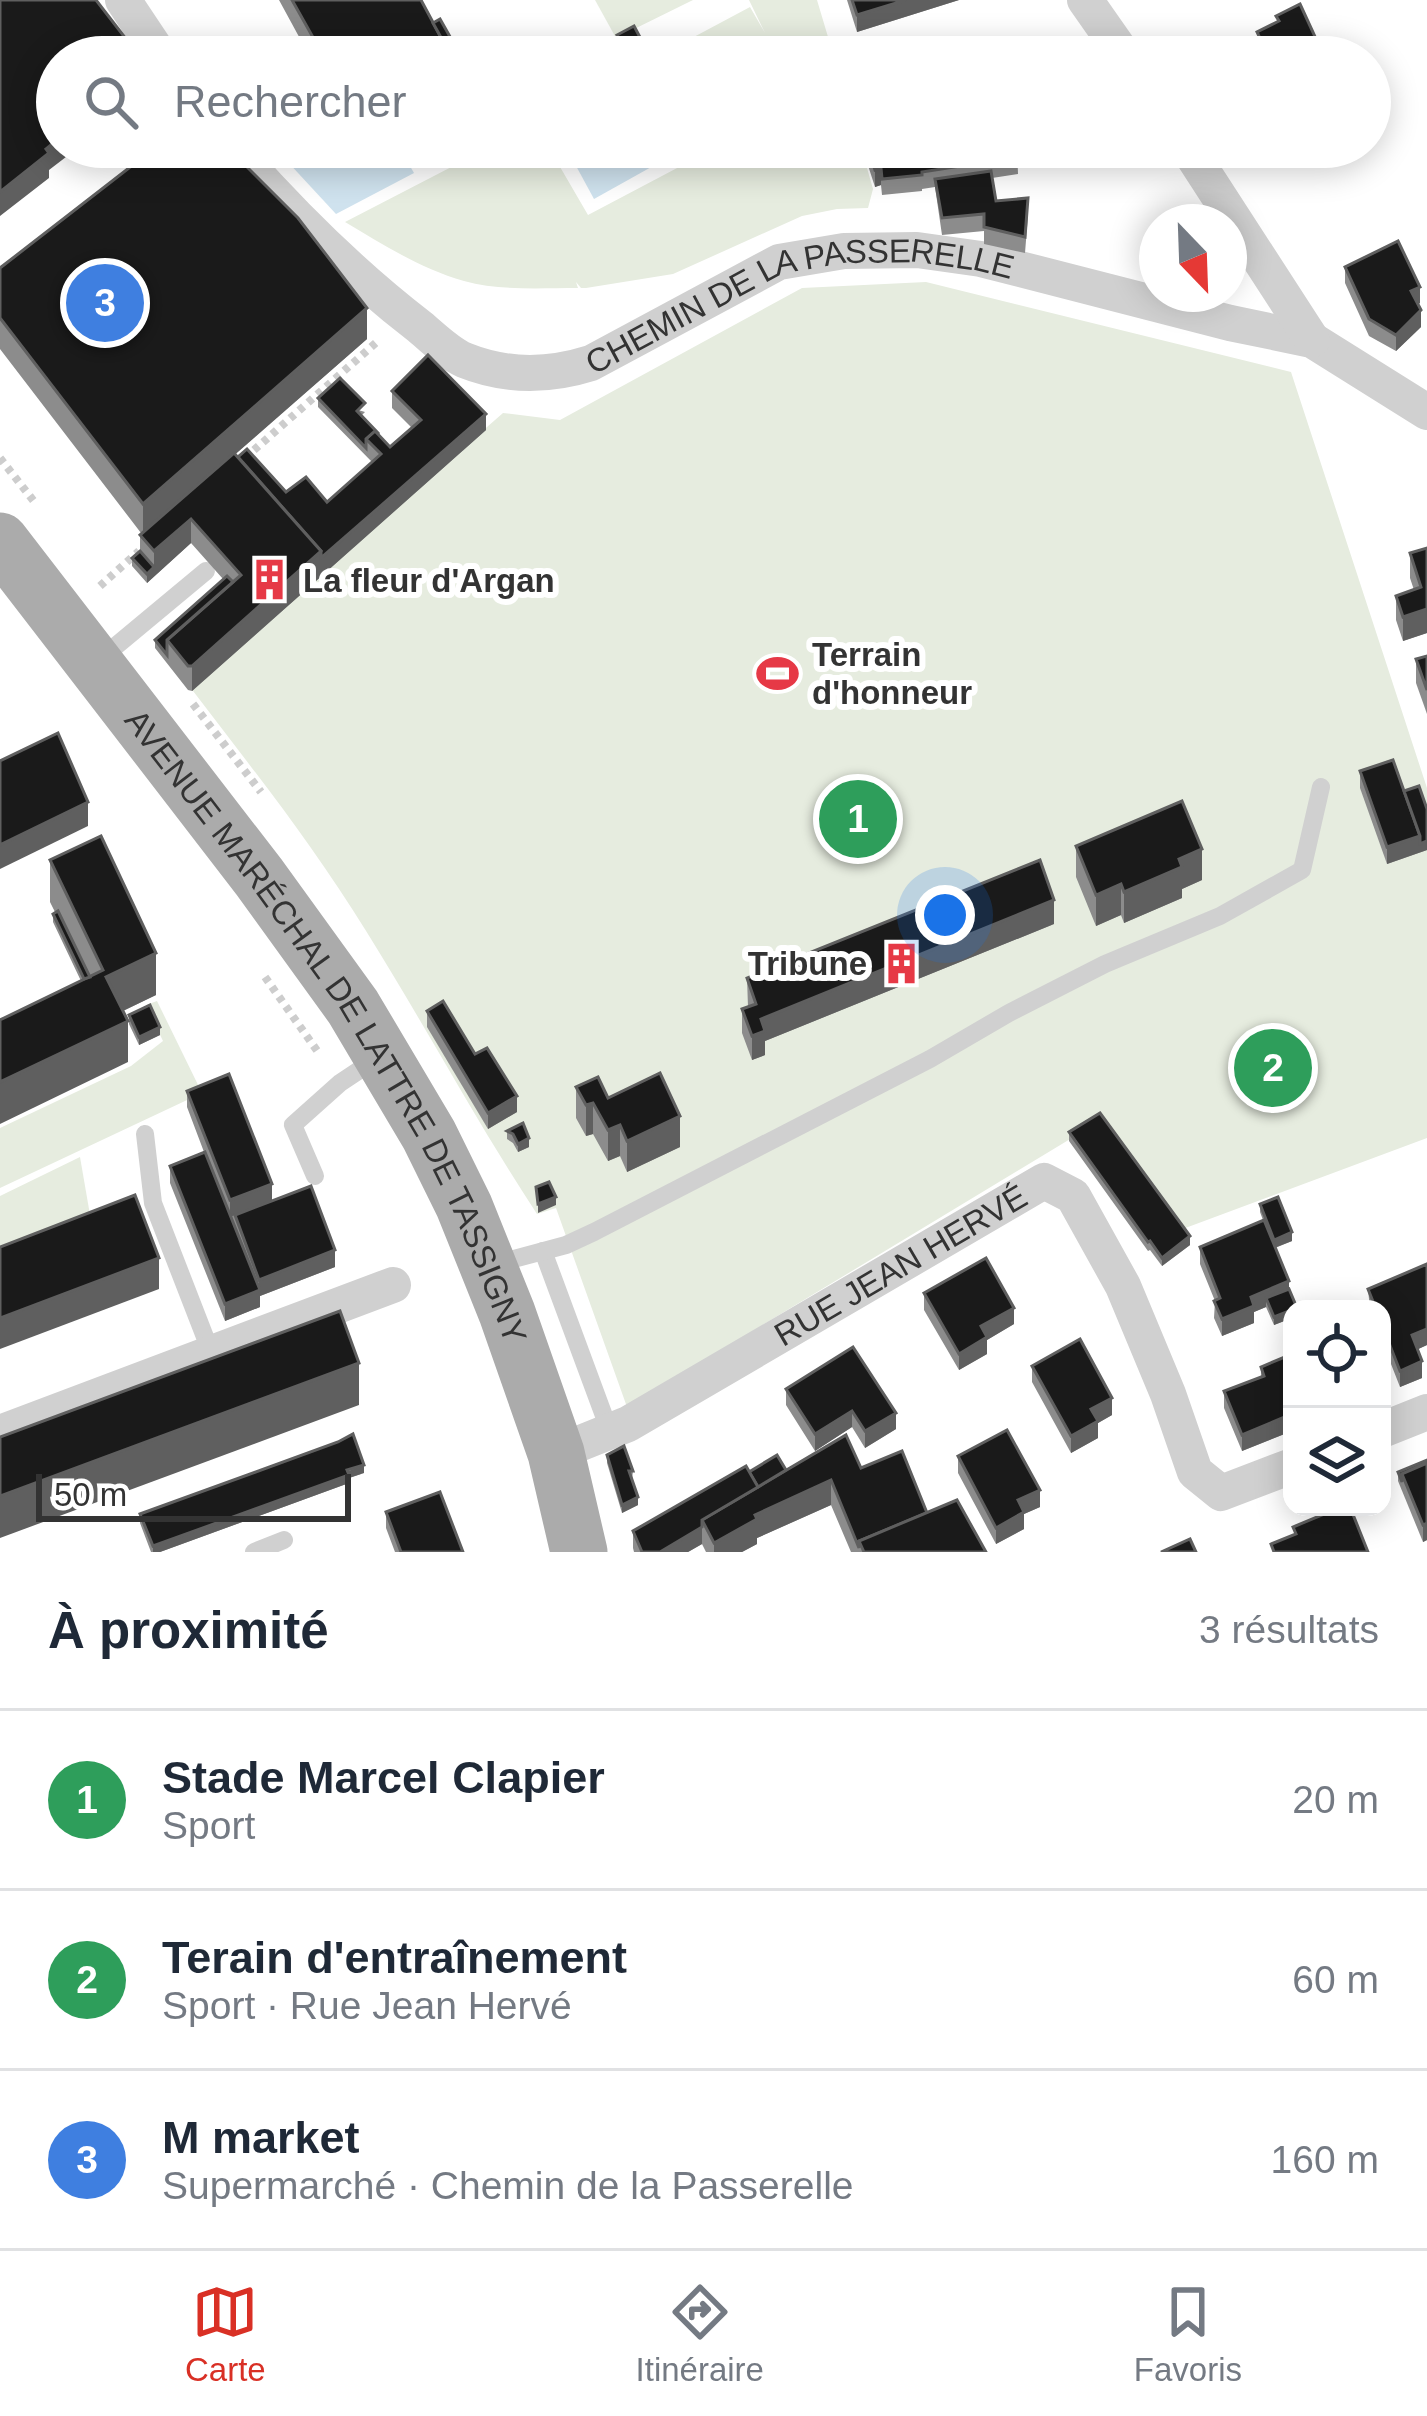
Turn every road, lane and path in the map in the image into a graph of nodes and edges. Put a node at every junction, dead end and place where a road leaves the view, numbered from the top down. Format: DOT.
graph roads {
  1 [pos="122,0"];
  2 [pos="1085,0"];
  3 [pos="147,36"];
  4 [pos="1110,36"];
  5 [pos="252,168"];
  6 [pos="1201,168"];
  7 [pos="406,316"];
  8 [pos="1312,340"];
  9 [pos="1427,412"];
  10 [pos="238,464"];
  11 [pos="152,540"];
  12 [pos="206,571"];
  13 [pos="16,572"];
  14 [pos="100,586"];
  15 [pos="95,663"];
  16 [pos="1321,787"];
  17 [pos="383,1054"];
  18 [pos="145,1133"];
  19 [pos="315,1176"];
  20 [pos="516,1258"];
  21 [pos="393,1285"];
  22 [pos="212,1355"];
  23 [pos="1427,1412"];
  24 [pos="1391,1426"];
  25 [pos="610,1432"];
  26 [pos="0,1433"];
  27 [pos="556,1453"];
  28 [pos="1283,1469"];
  29 [pos="284,1540"];
  30 [pos="254,1552"];
  31 [pos="578,1552"];
  1 -- 3 [label="street"];
  2 -- 4 [label="street"];
  5 -- 7 [label="street, CHEMIN DE LA PASSERELLE"];
  6 -- 8 [label="street"];
  7 -- 8 [label="street, CHEMIN DE LA PASSERELLE"];
  7 -- 10 [label="path"];
  8 -- 9 [label="street, CHEMIN DE LA PASSERELLE"];
  11 -- 14 [label="path"];
  12 -- 15 [label="lane"];
  13 -- 15 [label="main road, AVENUE MARÉCHAL DE LATTRE DE TASSIGNY"];
  15 -- 17 [label="main road, AVENUE MARÉCHAL DE LATTRE DE TASSIGNY"];
  16 -- 20 [label="lane"];
  17 -- 19 [label="lane"];
  17 -- 20 [label="main road, AVENUE MARÉCHAL DE LATTRE DE TASSIGNY"];
  18 -- 22 [label="lane"];
  20 -- 25 [label="lane"];
  20 -- 27 [label="main road, AVENUE MARÉCHAL DE LATTRE DE TASSIGNY"];
  21 -- 22 [label="street"];
  22 -- 26 [label="street"];
  23 -- 24 [label="street"];
  25 -- 27 [label="street, RUE JEAN HERVÉ"];
  25 -- 28 [label="street, RUE JEAN HERVÉ"];
  27 -- 31 [label="main road, AVENUE MARÉCHAL DE LATTRE DE TASSIGNY"];
  29 -- 30 [label="lane"];
}
